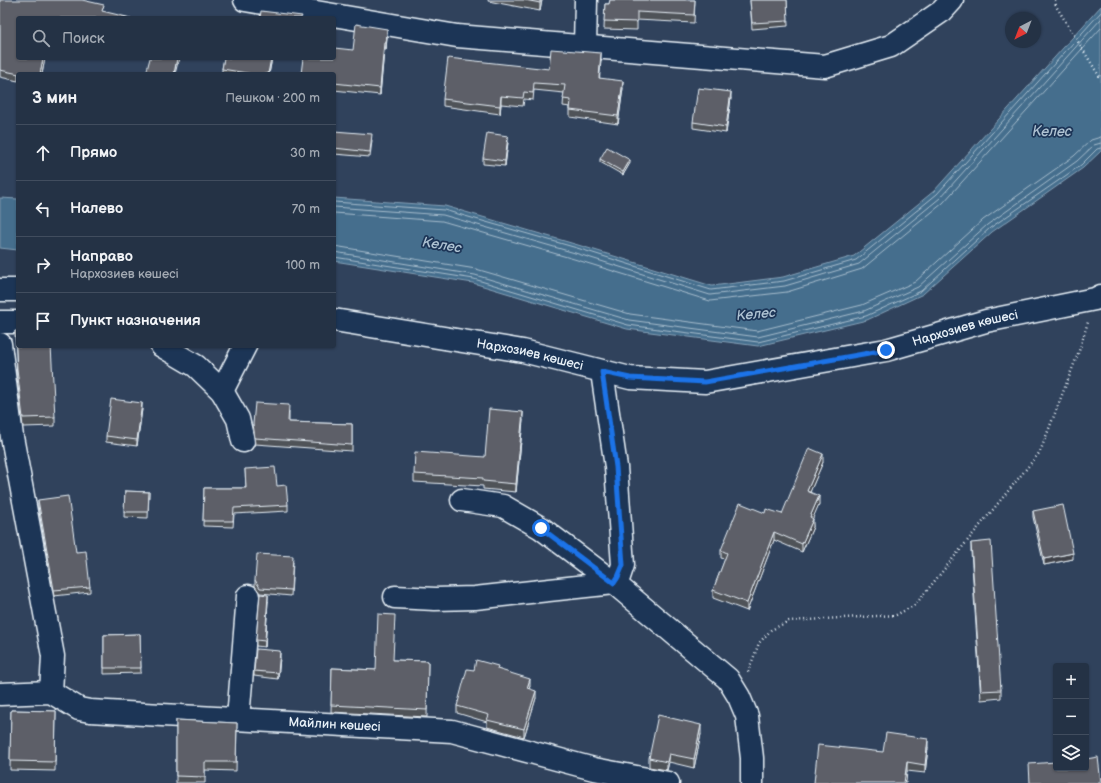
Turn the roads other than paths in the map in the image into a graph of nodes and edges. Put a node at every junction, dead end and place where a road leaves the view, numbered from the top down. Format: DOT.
graph roads {
  1 [pos="245,0"];
  2 [pos="586,0"];
  3 [pos="952,0"];
  4 [pos="585,46"];
  5 [pos="0,290"];
  6 [pos="16,290"];
  7 [pos="1098,297"];
  8 [pos="336,320"];
  9 [pos="0,322"];
  10 [pos="16,322"];
  11 [pos="0,344"];
  12 [pos="165,348"];
  13 [pos="244,348"];
  14 [pos="602,372"];
  15 [pos="222,391"];
  16 [pos="243,441"];
  17 [pos="462,500"];
  18 [pos="614,583"];
  19 [pos="248,596"];
  20 [pos="395,596"];
  21 [pos="51,692"];
  22 [pos="0,694"];
  23 [pos="238,719"];
  24 [pos="668,783"];
  25 [pos="752,783"];
  1 -- 4 [label="street"];
  2 -- 4 [label="street"];
  3 -- 4 [label="street"];
  5 -- 6 [label="street"];
  7 -- 14 [label="street, Нархозиев көшесі"];
  8 -- 14 [label="street, Нархозиев көшесі"];
  9 -- 10 [label="street"];
  11 -- 21 [label="street"];
  12 -- 15 [label="street"];
  13 -- 15 [label="street"];
  14 -- 18 [label="street"];
  15 -- 16 [label="street"];
  17 -- 18 [label="street"];
  18 -- 20 [label="street"];
  18 -- 25 [label="street"];
  19 -- 23 [label="street"];
  21 -- 22 [label="street"];
  21 -- 23 [label="street, Майлин көшесі"];
  23 -- 24 [label="street, Майлин көшесі"];
}
